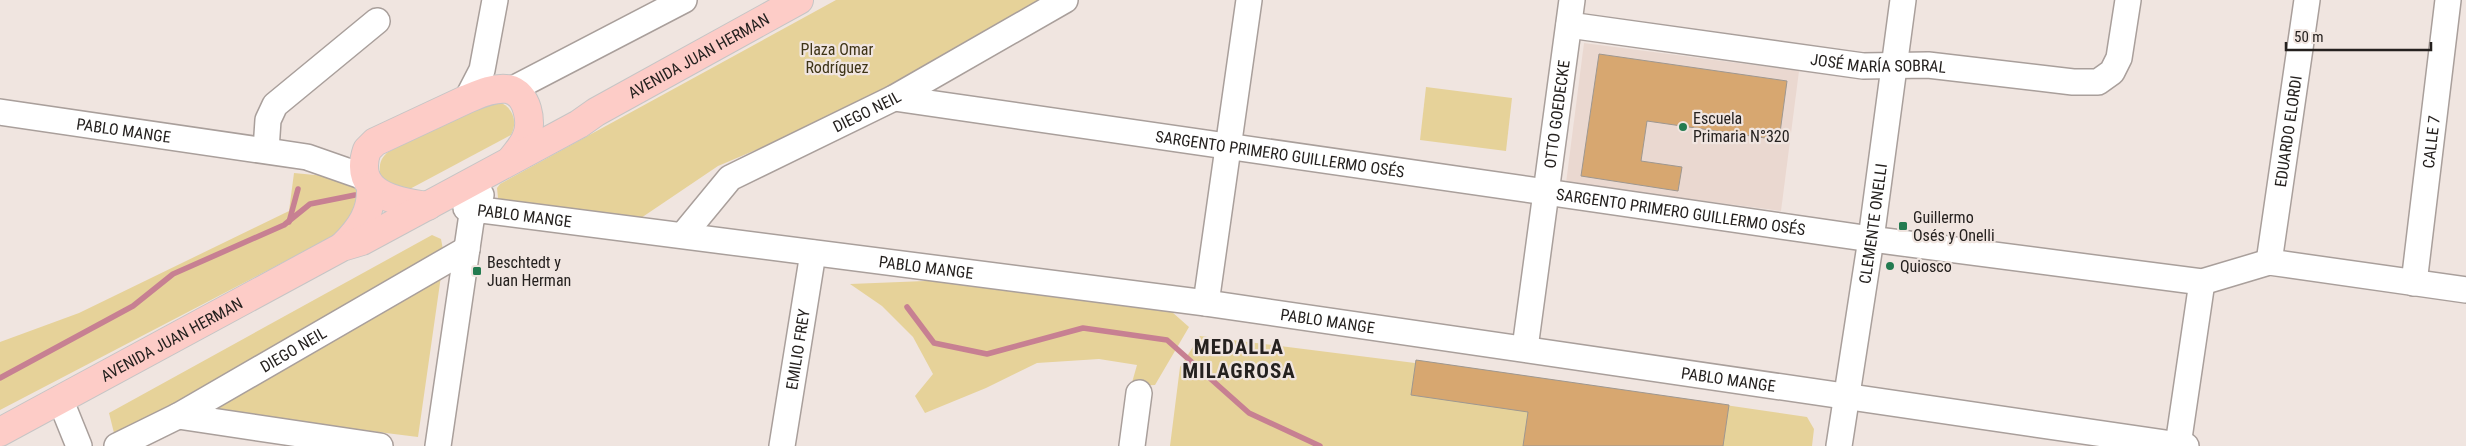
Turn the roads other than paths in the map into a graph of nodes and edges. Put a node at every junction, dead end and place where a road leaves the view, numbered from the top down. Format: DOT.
graph roads {
  1 [pos="495,0"];
  2 [pos="684,0"];
  3 [pos="799,0"];
  4 [pos="1065,0"];
  5 [pos="1249,0"];
  6 [pos="1572,0"];
  7 [pos="1903,0"];
  8 [pos="2128,0"];
  9 [pos="2307,0"];
  10 [pos="2448,0"];
  11 [pos="377,21"];
  12 [pos="1569,25"];
  13 [pos="488,48"];
  14 [pos="1893,66"];
  15 [pos="515,96"];
  16 [pos="894,98"];
  17 [pos="467,99"];
  18 [pos="0,112"];
  19 [pos="596,112"];
  20 [pos="1228,147"];
  21 [pos="266,150"];
  22 [pos="367,150"];
  23 [pos="307,157"];
  24 [pos="500,166"];
  25 [pos="369,183"];
  26 [pos="1546,192"];
  27 [pos="457,208"];
  28 [pos="683,235"];
  29 [pos="1871,239"];
  30 [pos="342,247"];
  31 [pos="467,249"];
  32 [pos="813,253"];
  33 [pos="2268,262"];
  34 [pos="2202,282"];
  35 [pos="2414,283"];
  36 [pos="2466,290"];
  37 [pos="1206,303"];
  38 [pos="1525,348"];
  39 [pos="1139,393"];
  40 [pos="1846,396"];
  41 [pos="60,400"];
  42 [pos="178,416"];
  43 [pos="0,432"];
  44 [pos="2182,445"];
  45 [pos="79,446"];
  46 [pos="117,446"];
  47 [pos="380,446"];
  48 [pos="438,446"];
  49 [pos="782,446"];
  50 [pos="1132,446"];
  51 [pos="1839,446"];
  1 -- 13 [label="street"];
  2 -- 15 [label="street"];
  3 -- 19 [label="main road, AVENIDA JUAN HERMAN"];
  4 -- 16 [label="street, DIEGO NEIL"];
  5 -- 20 [label="street"];
  6 -- 12 [label="street, OTTO GOEDECKE"];
  7 -- 14 [label="street, CLEMENTE ONELLI"];
  8 -- 14 [label="street, JOSÉ MARÍA SOBRAL"];
  9 -- 33 [label="street, EDUARDO ELORDI"];
  10 -- 35 [label="street, CALLE 7"];
  11 -- 21 [label="street"];
  12 -- 14 [label="street, JOSÉ MARÍA SOBRAL"];
  12 -- 26 [label="street, OTTO GOEDECKE"];
  13 -- 15 [label="street"];
  13 -- 17 [label="street"];
  14 -- 29 [label="street, CLEMENTE ONELLI"];
  15 -- 17 [label="main road"];
  15 -- 19 [label="main road, AVENIDA JUAN HERMAN"];
  15 -- 24 [label="main road"];
  16 -- 20 [label="street, SARGENTO PRIMERO GUILLERMO OSÉS"];
  16 -- 28 [label="street, DIEGO NEIL"];
  17 -- 22 [label="main road"];
  18 -- 21 [label="street, PABLO MANGE"];
  19 -- 24 [label="main road, AVENIDA JUAN HERMAN"];
  20 -- 26 [label="street, SARGENTO PRIMERO GUILLERMO OSÉS"];
  20 -- 37 [label="street"];
  21 -- 23 [label="street, PABLO MANGE"];
  22 -- 23 [label="street, PABLO MANGE"];
  22 -- 25 [label="main road, AVENIDA JUAN HERMAN"];
  23 -- 25 [label="street, PABLO MANGE"];
  24 -- 27 [label="main road, AVENIDA JUAN HERMAN"];
  25 -- 27 [label="main road"];
  25 -- 30 [label="main road, AVENIDA JUAN HERMAN"];
  26 -- 29 [label="street, SARGENTO PRIMERO GUILLERMO OSÉS"];
  26 -- 38 [label="street, OTTO GOEDECKE"];
  27 -- 28 [label="street, PABLO MANGE"];
  27 -- 30 [label="main road, AVENIDA JUAN HERMAN"];
  27 -- 31 [label="street"];
  28 -- 32 [label="street, PABLO MANGE"];
  29 -- 34 [label="street, SARGENTO PRIMERO GUILLERMO OSÉS"];
  29 -- 40 [label="street, CLEMENTE ONELLI"];
  30 -- 41 [label="main road, AVENIDA JUAN HERMAN"];
  31 -- 42 [label="street, DIEGO NEIL"];
  31 -- 48 [label="street"];
  32 -- 37 [label="street, PABLO MANGE"];
  32 -- 49 [label="street, EMILIO FREY"];
  33 -- 34 [label="street, SARGENTO PRIMERO GUILLERMO OSÉS"];
  33 -- 35 [label="street, SARGENTO PRIMERO GUILLERMO OSÉS"];
  34 -- 44 [label="street"];
  35 -- 36 [label="street, SARGENTO PRIMERO GUILLERMO OSÉS"];
  37 -- 38 [label="street, PABLO MANGE"];
  38 -- 40 [label="street, PABLO MANGE"];
  39 -- 50 [label="street"];
  40 -- 44 [label="street, PABLO MANGE"];
  40 -- 51 [label="street, CLEMENTE ONELLI"];
  41 -- 43 [label="main road, AVENIDA JUAN HERMAN"];
  41 -- 45 [label="street"];
  42 -- 46 [label="street, DIEGO NEIL"];
  42 -- 47 [label="street"];
}
